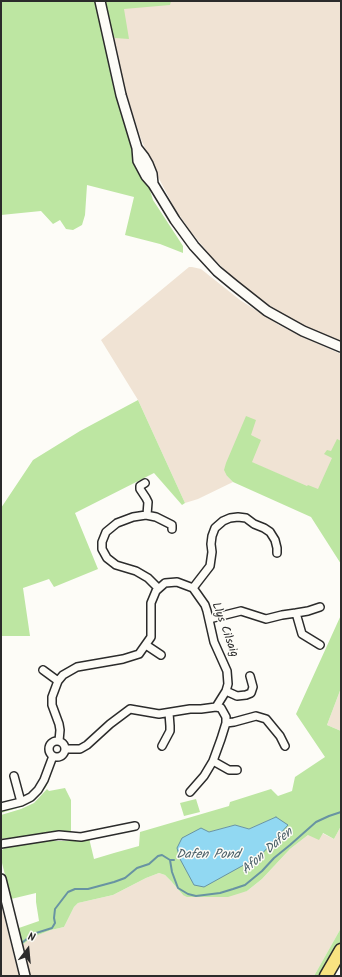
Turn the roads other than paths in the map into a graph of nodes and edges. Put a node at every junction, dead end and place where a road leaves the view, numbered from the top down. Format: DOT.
graph roads {
  1 [pos="100,1"];
  2 [pos="341,347"];
  3 [pos="145,483"];
  4 [pos="148,515"];
  5 [pos="172,529"];
  6 [pos="277,553"];
  7 [pos="158,588"];
  8 [pos="192,588"];
  9 [pos="320,607"];
  10 [pos="296,613"];
  11 [pos="209,619"];
  12 [pos="146,645"];
  13 [pos="320,645"];
  14 [pos="161,655"];
  15 [pos="43,670"];
  16 [pos="250,676"];
  17 [pos="58,681"];
  18 [pos="226,691"];
  19 [pos="216,707"];
  20 [pos="169,712"];
  21 [pos="226,723"];
  22 [pos="59,741"];
  23 [pos="162,746"];
  24 [pos="285,746"];
  25 [pos="65,749"];
  26 [pos="53,756"];
  27 [pos="213,761"];
  28 [pos="237,770"];
  29 [pos="14,776"];
  30 [pos="190,792"];
  31 [pos="21,802"];
  32 [pos="1,807"];
  33 [pos="135,826"];
  34 [pos="1,844"];
  35 [pos="1,879"];
  36 [pos="341,950"];
  37 [pos="25,976"];
  38 [pos="326,976"];
  1 -- 2 [label="main road"];
  3 -- 4 [label="street"];
  4 -- 5 [label="street"];
  4 -- 7 [label="street"];
  6 -- 8 [label="street"];
  7 -- 8 [label="street"];
  7 -- 12 [label="street"];
  8 -- 11 [label="street, Llys Cilsaig"];
  9 -- 10 [label="street"];
  10 -- 11 [label="street"];
  10 -- 13 [label="street"];
  11 -- 18 [label="street, Llys Cilsaig"];
  12 -- 14 [label="street"];
  12 -- 17 [label="street"];
  15 -- 17 [label="street"];
  16 -- 18 [label="street"];
  17 -- 22 [label="street"];
  18 -- 19 [label="street, Llys Cilsaig"];
  19 -- 20 [label="street"];
  19 -- 21 [label="street"];
  20 -- 23 [label="street"];
  20 -- 25 [label="street"];
  21 -- 24 [label="street"];
  21 -- 27 [label="street"];
  22 -- 25 [label="street"];
  22 -- 26 [label="street"];
  25 -- 26 [label="street"];
  26 -- 31 [label="street"];
  27 -- 28 [label="street"];
  27 -- 30 [label="street"];
  29 -- 31 [label="street"];
  31 -- 32 [label="street"];
  33 -- 34 [label="street"];
  35 -- 37 [label="main road"];
  36 -- 38 [label="highway"];
}
